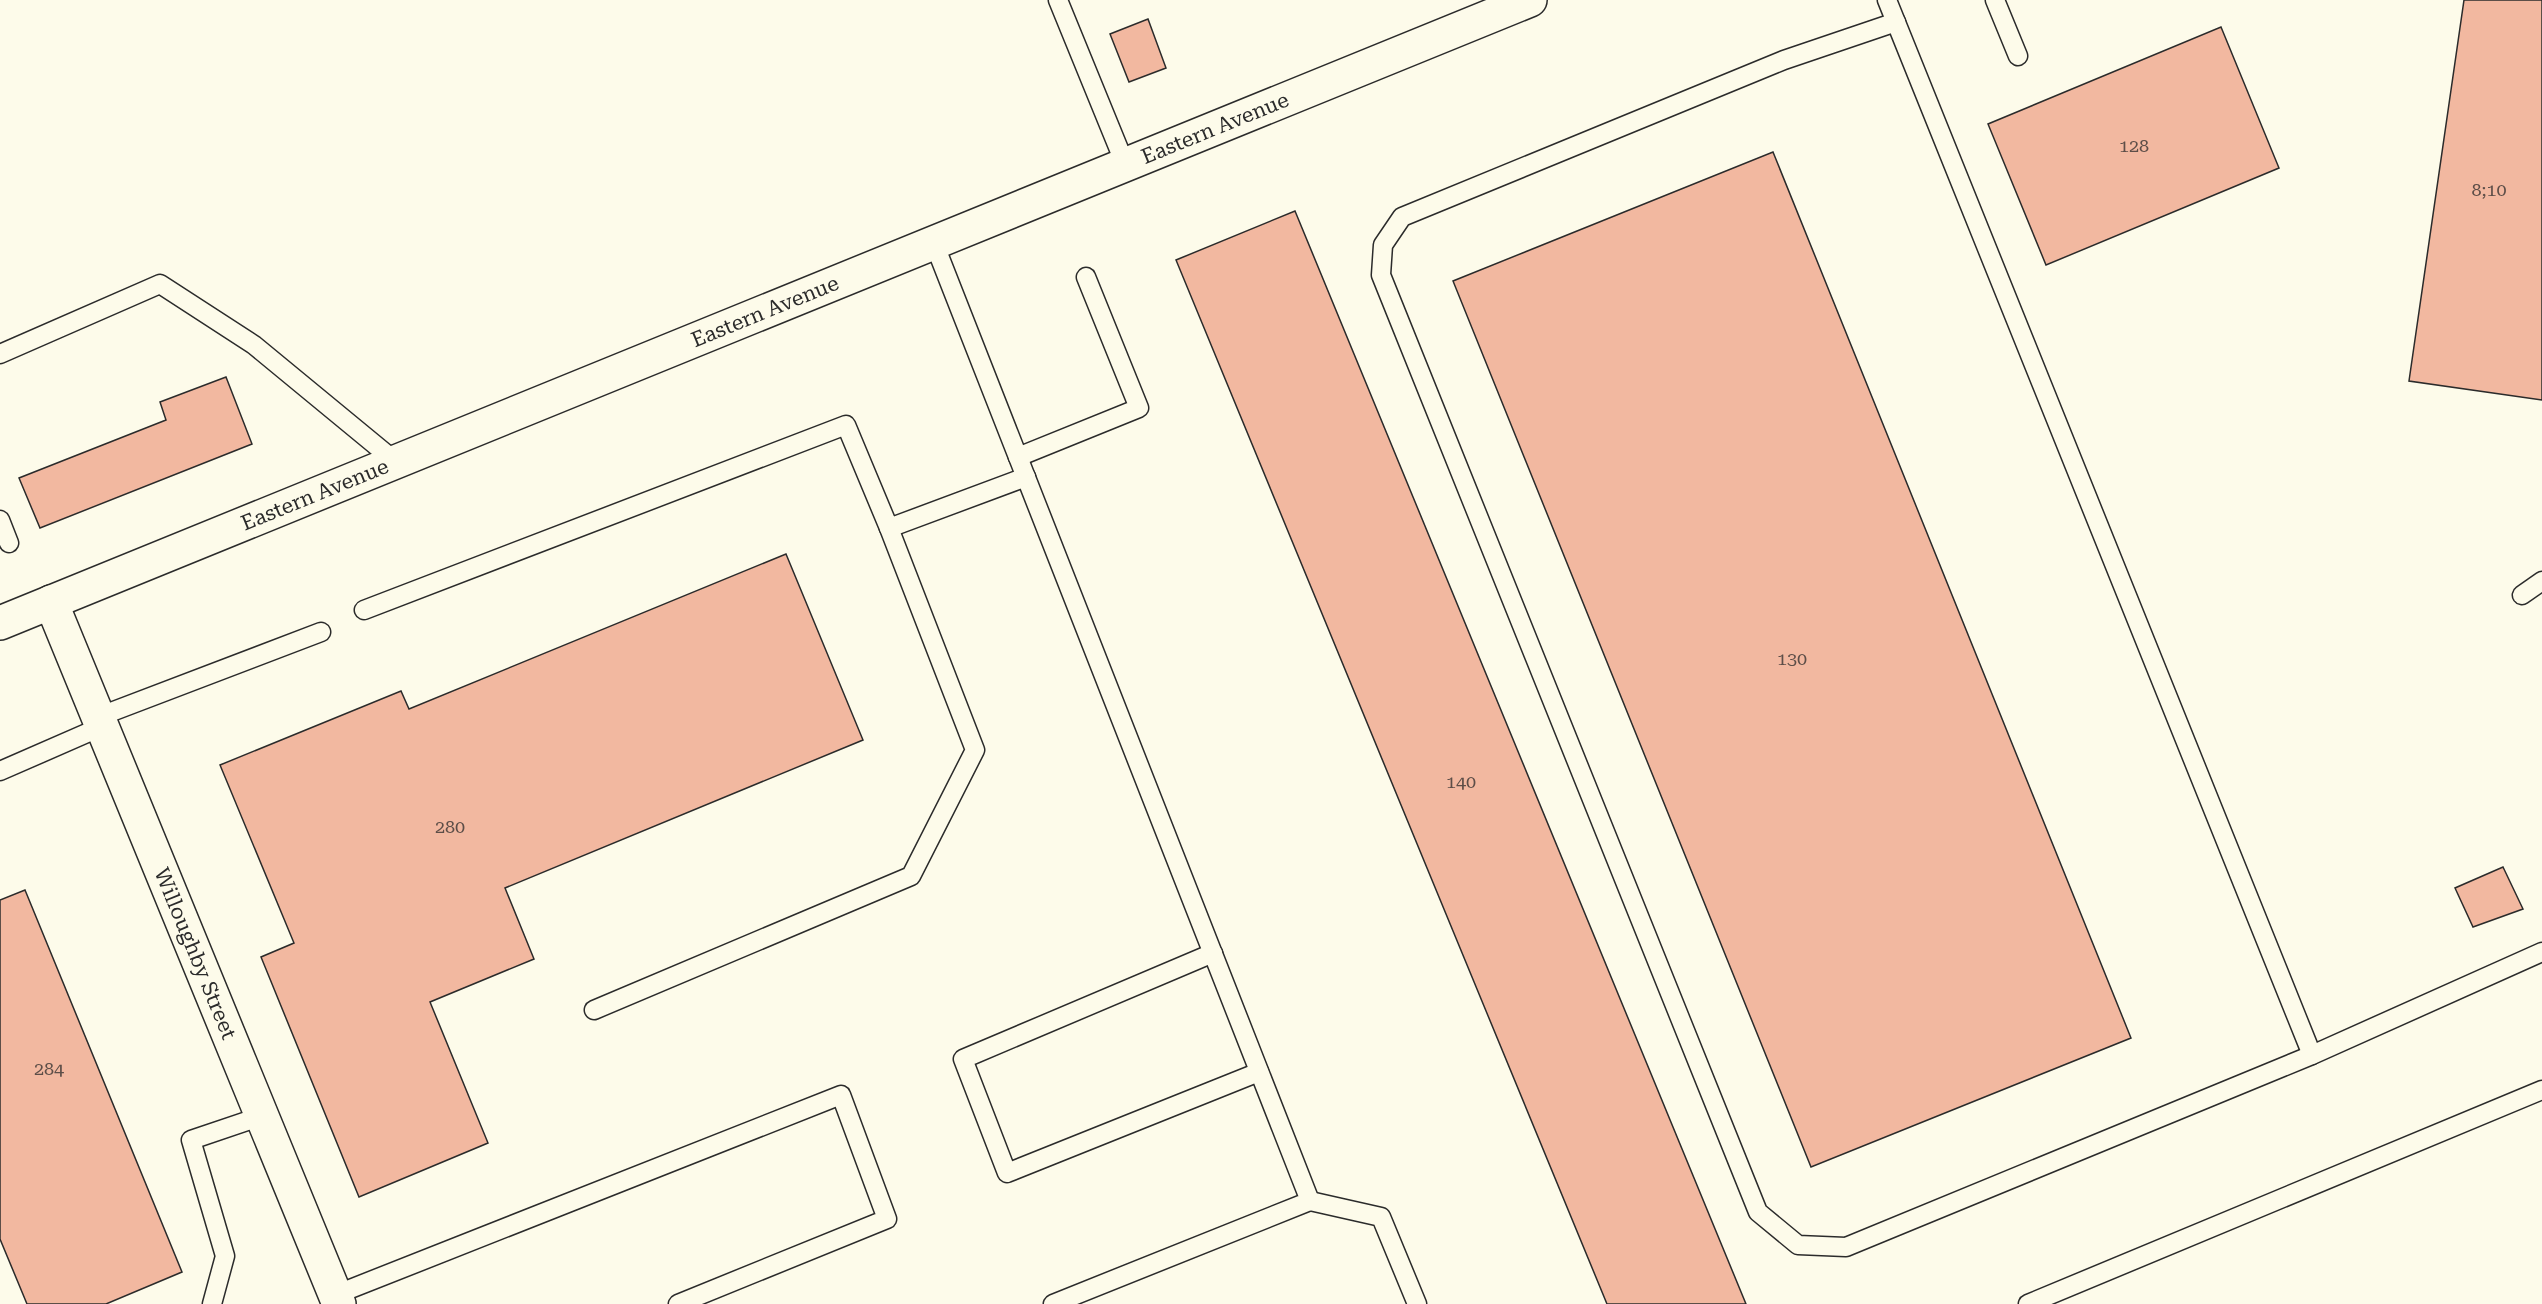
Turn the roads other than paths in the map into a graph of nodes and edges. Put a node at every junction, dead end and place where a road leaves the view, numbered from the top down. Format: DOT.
graph roads {
  1 [pos="1059,0"];
  2 [pos="1530,0"];
  3 [pos="1887,0"];
  4 [pos="1995,0"];
  5 [pos="1896,22"];
  6 [pos="2018,56"];
  7 [pos="1125,164"];
  8 [pos="934,243"];
  9 [pos="1086,277"];
  10 [pos="0,354"];
  11 [pos="1018,457"];
  12 [pos="396,462"];
  13 [pos="1026,477"];
  14 [pos="0,520"];
  15 [pos="889,528"];
  16 [pos="9,543"];
  17 [pos="2542,581"];
  18 [pos="2522,595"];
  19 [pos="51,602"];
  20 [pos="363,610"];
  21 [pos="0,623"];
  22 [pos="321,632"];
  23 [pos="100,722"];
  24 [pos="0,771"];
  25 [pos="2542,952"];
  26 [pos="1213,953"];
  27 [pos="594,1010"];
  28 [pos="2312,1055"];
  29 [pos="1260,1072"];
  30 [pos="2542,1090"];
  31 [pos="262,1116"];
  32 [pos="1310,1201"];
  33 [pos="337,1300"];
  34 [pos="212,1304"];
  35 [pos="678,1304"];
  36 [pos="1053,1304"];
  37 [pos="1417,1304"];
  38 [pos="2028,1304"];
  1 -- 7 [label="lane"];
  2 -- 7 [label="main road, Eastern Avenue"];
  3 -- 5 [label="lane"];
  4 -- 6 [label="lane"];
  5 -- 28 [label="lane"];
  5 -- 28 [label="lane"];
  7 -- 8 [label="main road, Eastern Avenue"];
  8 -- 11 [label="lane"];
  8 -- 12 [label="main road, Eastern Avenue"];
  9 -- 11 [label="lane"];
  10 -- 12 [label="lane"];
  11 -- 13 [label="lane"];
  12 -- 19 [label="main road, Eastern Avenue"];
  13 -- 15 [label="lane"];
  13 -- 26 [label="lane"];
  14 -- 16 [label="lane"];
  15 -- 20 [label="lane"];
  15 -- 27 [label="lane"];
  17 -- 18 [label="lane"];
  19 -- 21 [label="main road, Eastern Avenue"];
  19 -- 23 [label="main road, Willoughby Street"];
  22 -- 23 [label="lane"];
  23 -- 24 [label="lane"];
  23 -- 31 [label="main road, Willoughby Street"];
  25 -- 28 [label="lane"];
  26 -- 29 [label="lane"];
  26 -- 29 [label="lane"];
  29 -- 32 [label="lane"];
  30 -- 38 [label="lane"];
  31 -- 33 [label="main road, Willoughby Street"];
  31 -- 34 [label="lane"];
  32 -- 36 [label="lane"];
  32 -- 37 [label="lane"];
  33 -- 35 [label="lane"];
}
